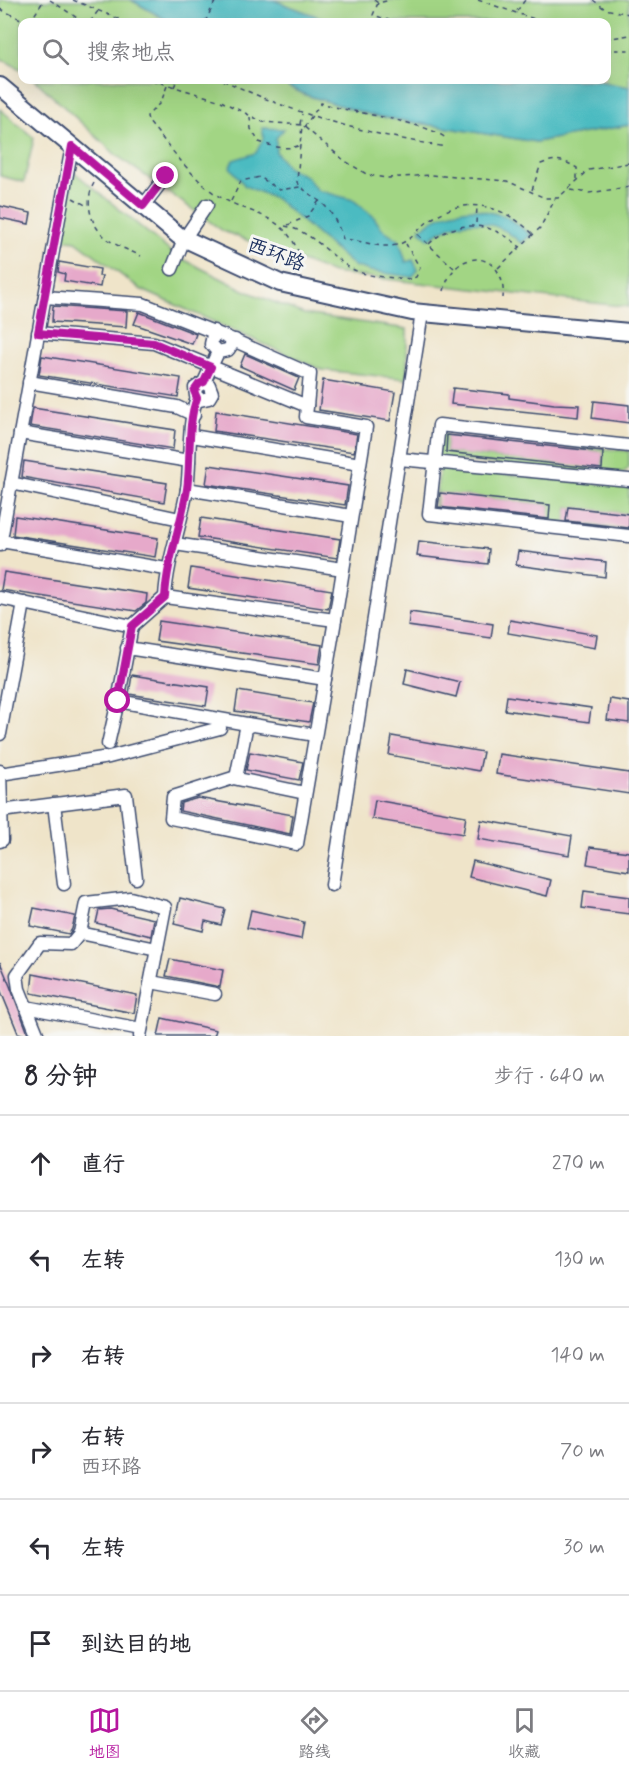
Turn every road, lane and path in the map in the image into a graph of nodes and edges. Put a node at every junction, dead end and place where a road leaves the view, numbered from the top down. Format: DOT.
graph roads {
  1 [pos="44,0"];
  2 [pos="50,0"];
  3 [pos="73,0"];
  4 [pos="216,0"];
  5 [pos="374,0"];
  6 [pos="390,0"];
  7 [pos="478,0"];
  8 [pos="525,0"];
  9 [pos="593,0"];
  10 [pos="378,3"];
  11 [pos="0,9"];
  12 [pos="98,10"];
  13 [pos="516,12"];
  14 [pos="629,14"];
  15 [pos="19,18"];
  16 [pos="31,18"];
  17 [pos="76,18"];
  18 [pos="93,18"];
  19 [pos="117,18"];
  20 [pos="207,18"];
  21 [pos="382,18"];
  22 [pos="532,18"];
  23 [pos="629,35"];
  24 [pos="611,38"];
  25 [pos="611,50"];
  26 [pos="629,50"];
  27 [pos="164,84"];
  28 [pos="175,84"];
  29 [pos="231,84"];
  30 [pos="167,85"];
  31 [pos="0,86"];
  32 [pos="173,87"];
  33 [pos="301,113"];
  34 [pos="250,116"];
  35 [pos="311,117"];
  36 [pos="302,126"];
  37 [pos="446,138"];
  38 [pos="300,144"];
  39 [pos="72,146"];
  40 [pos="446,147"];
  41 [pos="629,163"];
  42 [pos="166,176"];
  43 [pos="94,182"];
  44 [pos="577,182"];
  45 [pos="301,187"];
  46 [pos="629,187"];
  47 [pos="569,189"];
  48 [pos="531,191"];
  49 [pos="63,195"];
  50 [pos="556,198"];
  51 [pos="319,200"];
  52 [pos="231,202"];
  53 [pos="88,206"];
  54 [pos="143,206"];
  55 [pos="207,206"];
  56 [pos="478,206"];
  57 [pos="476,224"];
  58 [pos="285,226"];
  59 [pos="416,233"];
  60 [pos="534,234"];
  61 [pos="184,239"];
  62 [pos="406,243"];
  63 [pos="429,244"];
  64 [pos="520,247"];
  65 [pos="141,256"];
  66 [pos="303,267"];
  67 [pos="454,268"];
  68 [pos="172,269"];
  69 [pos="497,269"];
  70 [pos="444,291"];
  71 [pos="45,297"];
  72 [pos="503,298"];
  73 [pos="422,313"];
  74 [pos="213,331"];
  75 [pos="629,332"];
  76 [pos="38,333"];
  77 [pos="235,340"];
  78 [pos="218,352"];
  79 [pos="211,367"];
  80 [pos="29,382"];
  81 [pos="307,406"];
  82 [pos="194,415"];
  83 [pos="20,433"];
  84 [pos="192,436"];
  85 [pos="629,446"];
  86 [pos="399,459"];
  87 [pos="189,461"];
  88 [pos="435,462"];
  89 [pos="360,464"];
  90 [pos="629,480"];
  91 [pos="11,483"];
  92 [pos="187,489"];
  93 [pos="351,516"];
  94 [pos="180,519"];
  95 [pos="629,536"];
  96 [pos="0,543"];
  97 [pos="175,544"];
  98 [pos="166,569"];
  99 [pos="343,569"];
  100 [pos="165,597"];
  101 [pos="0,598"];
  102 [pos="24,603"];
  103 [pos="335,620"];
  104 [pos="132,626"];
  105 [pos="127,648"];
  106 [pos="325,679"];
  107 [pos="118,701"];
  108 [pos="247,724"];
  109 [pos="220,728"];
  110 [pos="0,734"];
  111 [pos="315,735"];
  112 [pos="108,744"];
  113 [pos="0,772"];
  114 [pos="236,778"];
  115 [pos="305,793"];
  116 [pos="54,804"];
  117 [pos="2,811"];
  118 [pos="0,841"];
  119 [pos="136,878"];
  120 [pos="64,884"];
  121 [pos="332,885"];
  122 [pos="80,933"];
  123 [pos="157,949"];
  124 [pos="151,982"];
  125 [pos="215,994"];
  126 [pos="26,1007"];
  127 [pos="141,1033"];
  128 [pos="38,1036"];
  1 -- 16 [label="path"];
  2 -- 17 [label="path"];
  3 -- 12 [label="path"];
  4 -- 20 [label="path"];
  5 -- 10 [label="path"];
  6 -- 10 [label="path"];
  7 -- 13 [label="path"];
  8 -- 13 [label="path"];
  9 -- 14 [label="path"];
  10 -- 21 [label="path"];
  11 -- 15 [label="path"];
  12 -- 18 [label="path"];
  12 -- 19 [label="path"];
  13 -- 22 [label="path"];
  23 -- 24 [label="path"];
  25 -- 26 [label="path"];
  27 -- 30 [label="path"];
  28 -- 32 [label="path"];
  29 -- 33 [label="path"];
  30 -- 32 [label="path"];
  30 -- 52 [label="path"];
  31 -- 39 [label="main road, 西环路"];
  32 -- 34 [label="path"];
  33 -- 35 [label="path"];
  33 -- 36 [label="path"];
  34 -- 36 [label="path"];
  34 -- 38 [label="path"];
  35 -- 36 [label="path"];
  35 -- 37 [label="path"];
  35 -- 40 [label="path"];
  36 -- 38 [label="path"];
  36 -- 48 [label="path"];
  38 -- 45 [label="path"];
  39 -- 49 [label="street"];
  39 -- 54 [label="main road, 西环路"];
  41 -- 44 [label="path"];
  42 -- 54 [label="street"];
  43 -- 53 [label="path"];
  44 -- 47 [label="path"];
  44 -- 48 [label="path"];
  45 -- 51 [label="path"];
  45 -- 52 [label="path"];
  46 -- 47 [label="path"];
  47 -- 50 [label="path"];
  48 -- 50 [label="path"];
  49 -- 53 [label="path"];
  49 -- 71 [label="street"];
  50 -- 60 [label="path"];
  51 -- 58 [label="path"];
  51 -- 62 [label="path"];
  52 -- 58 [label="path"];
  53 -- 65 [label="path"];
  54 -- 61 [label="main road, 西环路"];
  55 -- 61 [label="street"];
  56 -- 57 [label="path"];
  56 -- 59 [label="path"];
  56 -- 60 [label="path"];
  57 -- 63 [label="path"];
  57 -- 64 [label="path"];
  58 -- 62 [label="path"];
  58 -- 66 [label="path"];
  59 -- 62 [label="path"];
  59 -- 63 [label="path"];
  60 -- 64 [label="path"];
  61 -- 68 [label="street"];
  61 -- 73 [label="main road, 西环路"];
  63 -- 67 [label="path"];
  64 -- 69 [label="path"];
  67 -- 69 [label="path"];
  67 -- 70 [label="path"];
  69 -- 72 [label="path"];
  71 -- 74 [label="street"];
  71 -- 76 [label="street"];
  73 -- 75 [label="main road, 西环路"];
  73 -- 86 [label="street"];
  74 -- 77 [label="street"];
  74 -- 78 [label="street"];
  76 -- 79 [label="street"];
  76 -- 80 [label="street"];
  77 -- 78 [label="street"];
  77 -- 81 [label="street"];
  78 -- 79 [label="street"];
  79 -- 81 [label="street"];
  79 -- 82 [label="street"];
  80 -- 82 [label="street"];
  80 -- 83 [label="street"];
  81 -- 89 [label="street"];
  82 -- 84 [label="street"];
  83 -- 87 [label="street"];
  83 -- 91 [label="street"];
  84 -- 87 [label="street"];
  84 -- 89 [label="street"];
  85 -- 88 [label="street"];
  86 -- 88 [label="street"];
  86 -- 121 [label="street"];
  87 -- 92 [label="street"];
  88 -- 90 [label="street"];
  88 -- 95 [label="street"];
  89 -- 93 [label="street"];
  91 -- 94 [label="street"];
  91 -- 96 [label="street"];
  92 -- 93 [label="street"];
  92 -- 94 [label="street"];
  93 -- 99 [label="street"];
  94 -- 97 [label="street"];
  96 -- 98 [label="street"];
  97 -- 98 [label="street"];
  97 -- 99 [label="street"];
  98 -- 100 [label="street"];
  99 -- 103 [label="street"];
  100 -- 103 [label="street"];
  100 -- 104 [label="street"];
  101 -- 102 [label="street"];
  102 -- 104 [label="street"];
  102 -- 110 [label="street"];
  103 -- 106 [label="street"];
  104 -- 105 [label="street"];
  105 -- 106 [label="street"];
  105 -- 107 [label="street"];
  106 -- 111 [label="street"];
  107 -- 108 [label="street"];
  107 -- 112 [label="street"];
  108 -- 111 [label="street"];
  108 -- 114 [label="street"];
  109 -- 113 [label="street"];
  111 -- 115 [label="street"];
  113 -- 117 [label="street"];
  114 -- 115 [label="street"];
  114 -- 115 [label="street"];
  116 -- 117 [label="street"];
  116 -- 119 [label="street"];
  116 -- 120 [label="street"];
  117 -- 118 [label="street"];
  122 -- 123 [label="street"];
  122 -- 123 [label="street"];
  122 -- 126 [label="street"];
  123 -- 124 [label="street"];
  124 -- 125 [label="street"];
  124 -- 127 [label="street"];
  126 -- 127 [label="street"];
  126 -- 128 [label="street"];
}
